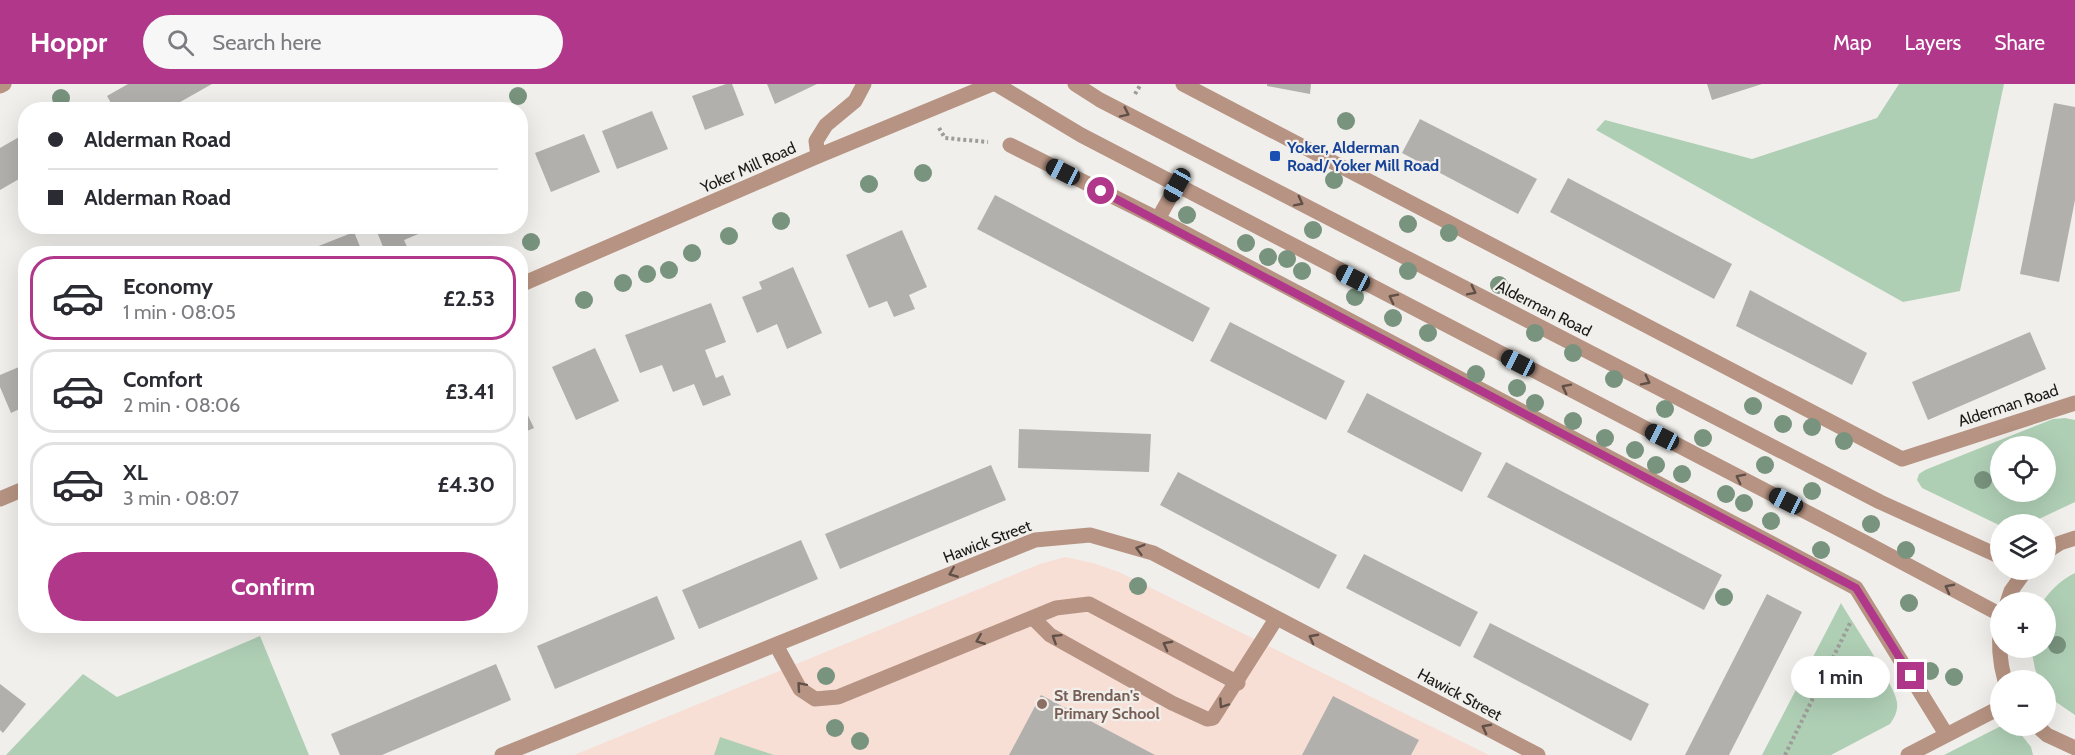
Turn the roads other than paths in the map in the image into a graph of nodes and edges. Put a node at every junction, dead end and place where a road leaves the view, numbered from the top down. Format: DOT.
graph roads {
  1 [pos="4,84"];
  2 [pos="864,84"];
  3 [pos="994,84"];
  4 [pos="1075,84"];
  5 [pos="1183,84"];
  6 [pos="0,86"];
  7 [pos="1010,144"];
  8 [pos="818,156"];
  9 [pos="1177,185"];
  10 [pos="1158,219"];
  11 [pos="528,282"];
  12 [pos="2075,403"];
  13 [pos="18,491"];
  14 [pos="0,499"];
  15 [pos="2075,538"];
  16 [pos="2056,546"];
  17 [pos="1990,552"];
  18 [pos="1990,609"];
  19 [pos="1034,619"];
  20 [pos="1276,619"];
  21 [pos="776,645"];
  22 [pos="1238,683"];
  23 [pos="1990,712"];
  24 [pos="1946,734"];
  25 [pos="2049,736"];
  26 [pos="2075,748"];
  27 [pos="502,755"];
  28 [pos="1538,755"];
  29 [pos="1908,755"];
  1 -- 6 [label="street"];
  2 -- 8 [label="street"];
  3 -- 8 [label="street, Yoker Mill Road"];
  3 -- 9 [label="street"];
  4 -- 17 [label="street, Alderman Road, one-way"];
  5 -- 12 [label="street, Alderman Road"];
  7 -- 10 [label="street"];
  8 -- 11 [label="street, Yoker Mill Road"];
  9 -- 10 [label="street"];
  18 -- 9 [label="street, one-way"];
  10 -- 24 [label="street"];
  13 -- 14 [label="street"];
  15 -- 16 [label="street"];
  19 -- 21 [label="street, one-way"];
  22 -- 19 [label="street, one-way"];
  22 -- 19 [label="street, one-way"];
  20 -- 21 [label="street, Hawick Street, one-way"];
  20 -- 22 [label="street"];
  28 -- 20 [label="street, Hawick Street, one-way"];
  21 -- 27 [label="street, Hawick Street"];
  23 -- 24 [label="street"];
  24 -- 29 [label="street"];
  25 -- 26 [label="street"];
}
